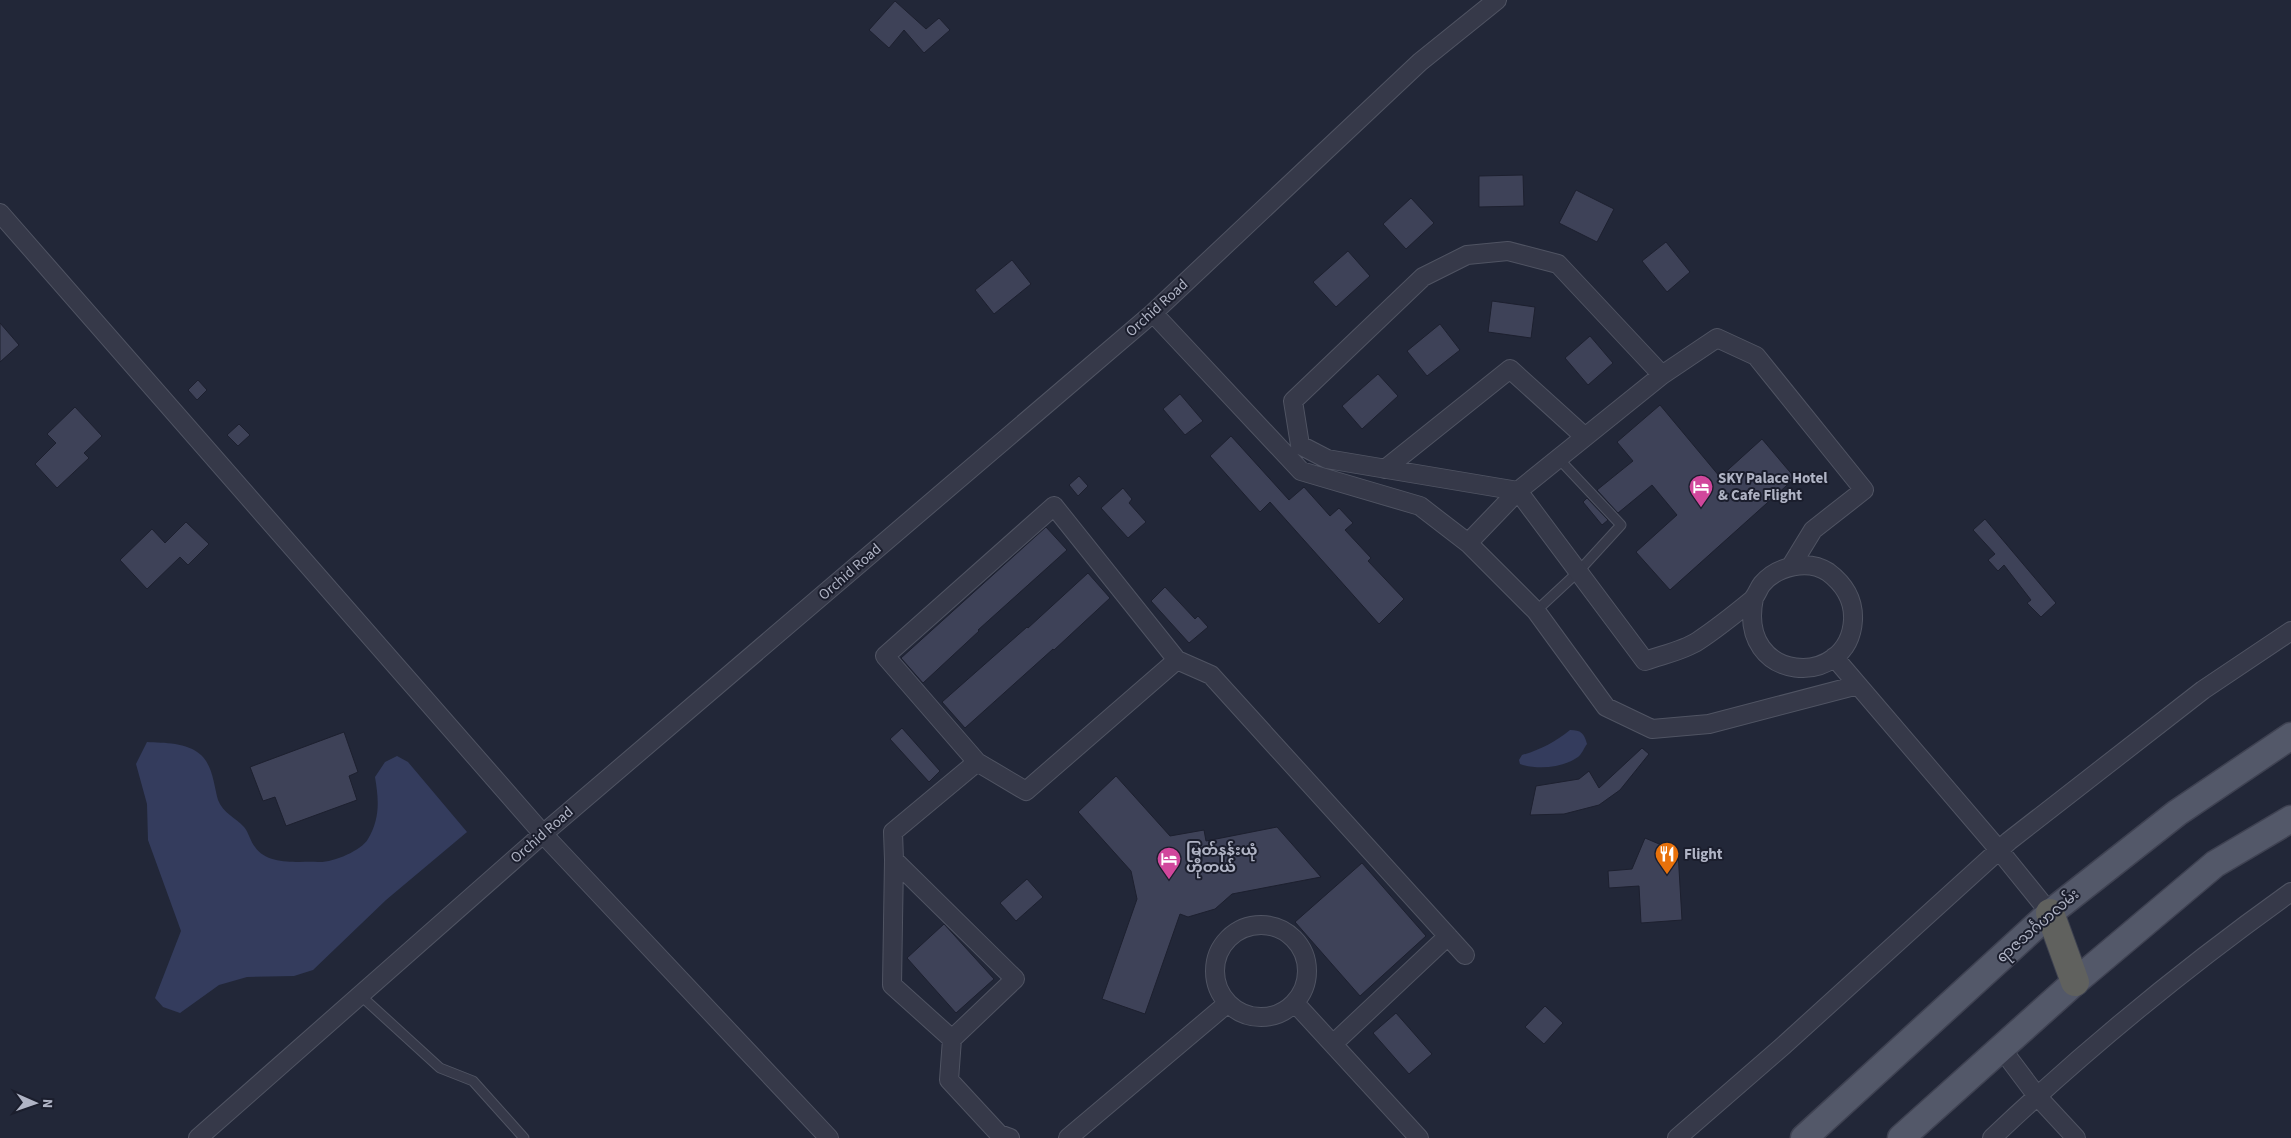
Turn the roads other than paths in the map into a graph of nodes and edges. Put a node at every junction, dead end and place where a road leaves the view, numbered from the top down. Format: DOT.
graph roads {
  1 [pos="1497,0"];
  2 [pos="0,213"];
  3 [pos="1152,313"];
  4 [pos="1662,376"];
  5 [pos="1585,437"];
  6 [pos="1558,458"];
  7 [pos="1385,469"];
  8 [pos="1518,491"];
  9 [pos="1468,543"];
  10 [pos="1791,566"];
  11 [pos="1578,572"];
  12 [pos="1754,598"];
  13 [pos="1536,611"];
  14 [pos="2291,631"];
  15 [pos="1834,658"];
  16 [pos="1176,660"];
  17 [pos="1858,685"];
  18 [pos="2291,736"];
  19 [pos="977,762"];
  20 [pos="2291,819"];
  21 [pos="543,834"];
  22 [pos="1999,850"];
  23 [pos="894,860"];
  24 [pos="2291,892"];
  25 [pos="2050,913"];
  26 [pos="1448,936"];
  27 [pos="1466,955"];
  28 [pos="2075,982"];
  29 [pos="360,995"];
  30 [pos="1228,1003"];
  31 [pos="1295,1003"];
  32 [pos="952,1038"];
  33 [pos="1333,1044"];
  34 [pos="2001,1048"];
  35 [pos="2037,1096"];
  36 [pos="198,1138"];
  37 [pos="524,1138"];
  38 [pos="829,1138"];
  39 [pos="1010,1138"];
  40 [pos="1068,1138"];
  41 [pos="1419,1138"];
  42 [pos="1677,1138"];
  43 [pos="1804,1138"];
  44 [pos="1901,1138"];
  45 [pos="1992,1138"];
  46 [pos="2076,1138"];
  1 -- 3 [label="street, Orchid Road"];
  2 -- 21 [label="street"];
  3 -- 9 [label="street"];
  3 -- 21 [label="street, Orchid Road"];
  4 -- 5 [label="street"];
  4 -- 7 [label="street"];
  4 -- 10 [label="street"];
  5 -- 6 [label="street"];
  5 -- 7 [label="street"];
  6 -- 8 [label="street"];
  6 -- 11 [label="lane"];
  7 -- 8 [label="street"];
  8 -- 9 [label="street"];
  8 -- 11 [label="street"];
  9 -- 13 [label="street"];
  10 -- 12 [label="street"];
  10 -- 15 [label="street"];
  11 -- 12 [label="street"];
  11 -- 13 [label="lane"];
  12 -- 15 [label="street"];
  13 -- 17 [label="street"];
  14 -- 22 [label="street"];
  15 -- 17 [label="street"];
  16 -- 19 [label="street"];
  16 -- 19 [label="street"];
  16 -- 26 [label="street"];
  17 -- 22 [label="street"];
  18 -- 25 [label="main road, ရာဇသင်္ဂဟလမ်း"];
  19 -- 23 [label="street"];
  20 -- 28 [label="main road"];
  21 -- 29 [label="street, Orchid Road"];
  21 -- 38 [label="street"];
  22 -- 25 [label="street"];
  22 -- 42 [label="street"];
  23 -- 32 [label="street"];
  23 -- 32 [label="street"];
  24 -- 35 [label="street"];
  25 -- 28 [label="highway"];
  25 -- 43 [label="main road, ရာဇသင်္ဂဟလမ်း"];
  26 -- 27 [label="street"];
  26 -- 33 [label="street"];
  28 -- 34 [label="main road"];
  29 -- 36 [label="street, Orchid Road"];
  29 -- 37 [label="lane"];
  30 -- 31 [label="street"];
  30 -- 31 [label="street"];
  30 -- 40 [label="street"];
  31 -- 33 [label="street"];
  32 -- 39 [label="street"];
  33 -- 41 [label="street"];
  34 -- 35 [label="street"];
  34 -- 44 [label="main road"];
  35 -- 45 [label="street"];
  35 -- 46 [label="street"];
}
